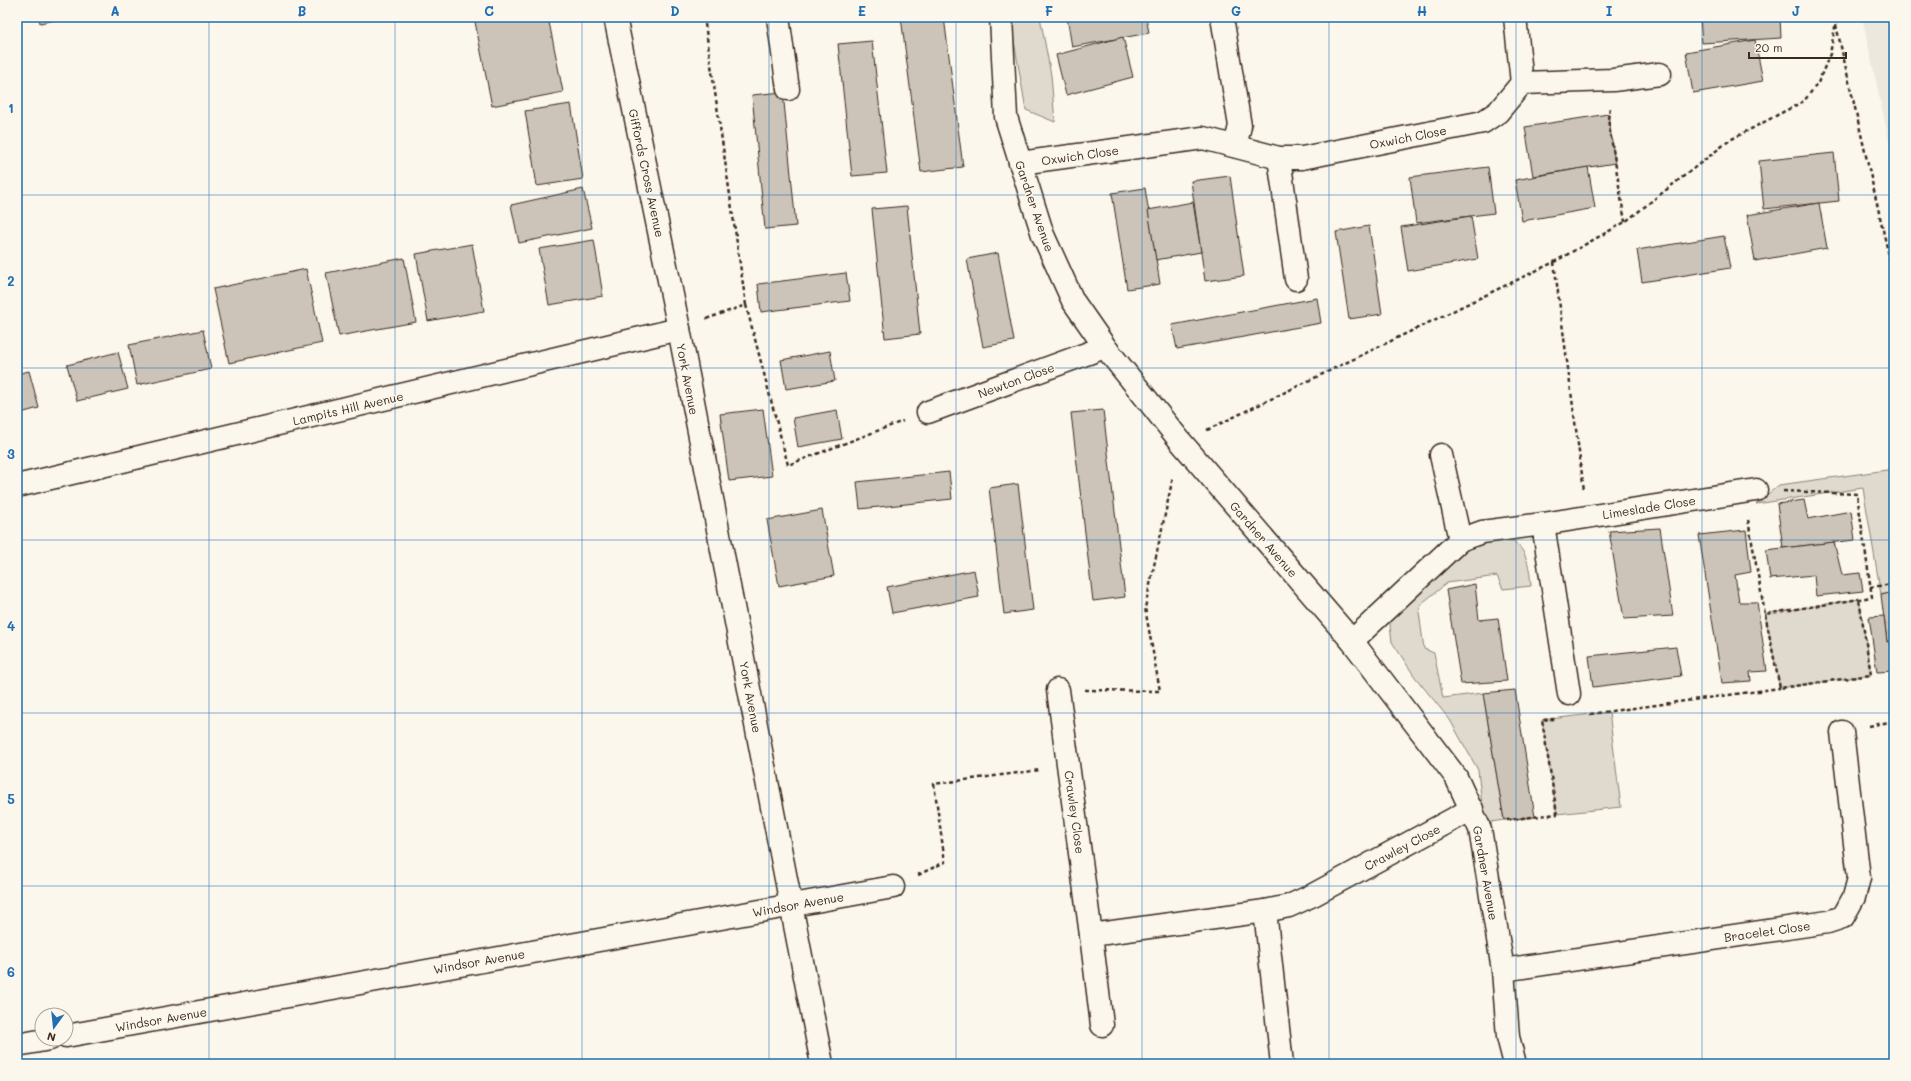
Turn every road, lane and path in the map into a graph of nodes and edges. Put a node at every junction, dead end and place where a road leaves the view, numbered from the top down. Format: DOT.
graph roads {
  1 [pos="615,17"];
  2 [pos="704,17"];
  3 [pos="778,17"];
  4 [pos="1001,17"];
  5 [pos="1222,17"];
  6 [pos="1515,17"];
  7 [pos="1835,17"];
  8 [pos="1836,22"];
  9 [pos="1660,74"];
  10 [pos="1612,80"];
  11 [pos="1522,84"];
  12 [pos="788,89"];
  13 [pos="1235,146"];
  14 [pos="1279,158"];
  15 [pos="1020,163"];
  16 [pos="1625,222"];
  17 [pos="1554,262"];
  18 [pos="1894,278"];
  19 [pos="1296,279"];
  20 [pos="746,305"];
  21 [pos="679,330"];
  22 [pos="1104,347"];
  23 [pos="928,412"];
  24 [pos="1181,442"];
  25 [pos="1441,456"];
  26 [pos="17,486"];
  27 [pos="1750,491"];
  28 [pos="1588,517"];
  29 [pos="1543,524"];
  30 [pos="1460,540"];
  31 [pos="1894,584"];
  32 [pos="1870,587"];
  33 [pos="1859,599"];
  34 [pos="1764,614"];
  35 [pos="1352,641"];
  36 [pos="1780,688"];
  37 [pos="1058,690"];
  38 [pos="1569,694"];
  39 [pos="1586,715"];
  40 [pos="1557,718"];
  41 [pos="1842,732"];
  42 [pos="1068,766"];
  43 [pos="1475,816"];
  44 [pos="893,887"];
  45 [pos="792,904"];
  46 [pos="1264,911"];
  47 [pos="1091,935"];
  48 [pos="1503,970"];
  49 [pos="1102,1025"];
  50 [pos="74,1035"];
  51 [pos="34,1042"];
  52 [pos="17,1045"];
  53 [pos="822,1064"];
  54 [pos="1282,1064"];
  55 [pos="1515,1064"];
  1 -- 21 [label="street, Giffords Cross Avenue"];
  2 -- 20 [label="path"];
  3 -- 12 [label="street"];
  4 -- 15 [label="street, Gardner Avenue"];
  5 -- 13 [label="street"];
  6 -- 11 [label="street"];
  7 -- 8 [label="path"];
  8 -- 16 [label="path"];
  8 -- 18 [label="path"];
  9 -- 10 [label="street"];
  10 -- 11 [label="street"];
  10 -- 16 [label="path"];
  11 -- 14 [label="street, Oxwich Close"];
  13 -- 14 [label="street, Oxwich Close"];
  13 -- 15 [label="street, Oxwich Close"];
  14 -- 19 [label="street"];
  15 -- 22 [label="street, Gardner Avenue"];
  16 -- 17 [label="path"];
  17 -- 24 [label="path"];
  17 -- 28 [label="path"];
  20 -- 21 [label="path"];
  20 -- 23 [label="path"];
  21 -- 26 [label="street, Lampits Hill Avenue"];
  21 -- 45 [label="street, York Avenue"];
  22 -- 23 [label="street, Newton Close"];
  22 -- 24 [label="street, Gardner Avenue"];
  24 -- 35 [label="street, Gardner Avenue"];
  24 -- 37 [label="path"];
  25 -- 30 [label="street"];
  27 -- 28 [label="street, Limeslade Close"];
  27 -- 32 [label="path"];
  27 -- 34 [label="path"];
  28 -- 29 [label="street, Limeslade Close"];
  29 -- 30 [label="street, Limeslade Close"];
  29 -- 38 [label="street"];
  30 -- 35 [label="street, Limeslade Close"];
  31 -- 32 [label="path"];
  32 -- 33 [label="path"];
  33 -- 34 [label="path"];
  33 -- 36 [label="path"];
  34 -- 36 [label="path"];
  35 -- 43 [label="street, Gardner Avenue"];
  36 -- 39 [label="path"];
  37 -- 42 [label="street, Crawley Close"];
  40 -- 43 [label="path"];
  41 -- 48 [label="street, Bracelet Close"];
  42 -- 44 [label="path"];
  42 -- 47 [label="street, Crawley Close"];
  43 -- 46 [label="street, Crawley Close"];
  43 -- 48 [label="street, Gardner Avenue"];
  44 -- 45 [label="street, Windsor Avenue"];
  45 -- 50 [label="street, Windsor Avenue"];
  45 -- 53 [label="street, York Avenue"];
  46 -- 47 [label="street, Crawley Close"];
  46 -- 54 [label="street"];
  47 -- 49 [label="street, Crawley Close"];
  48 -- 55 [label="street, Gardner Avenue"];
  51 -- 52 [label="street"];
}
